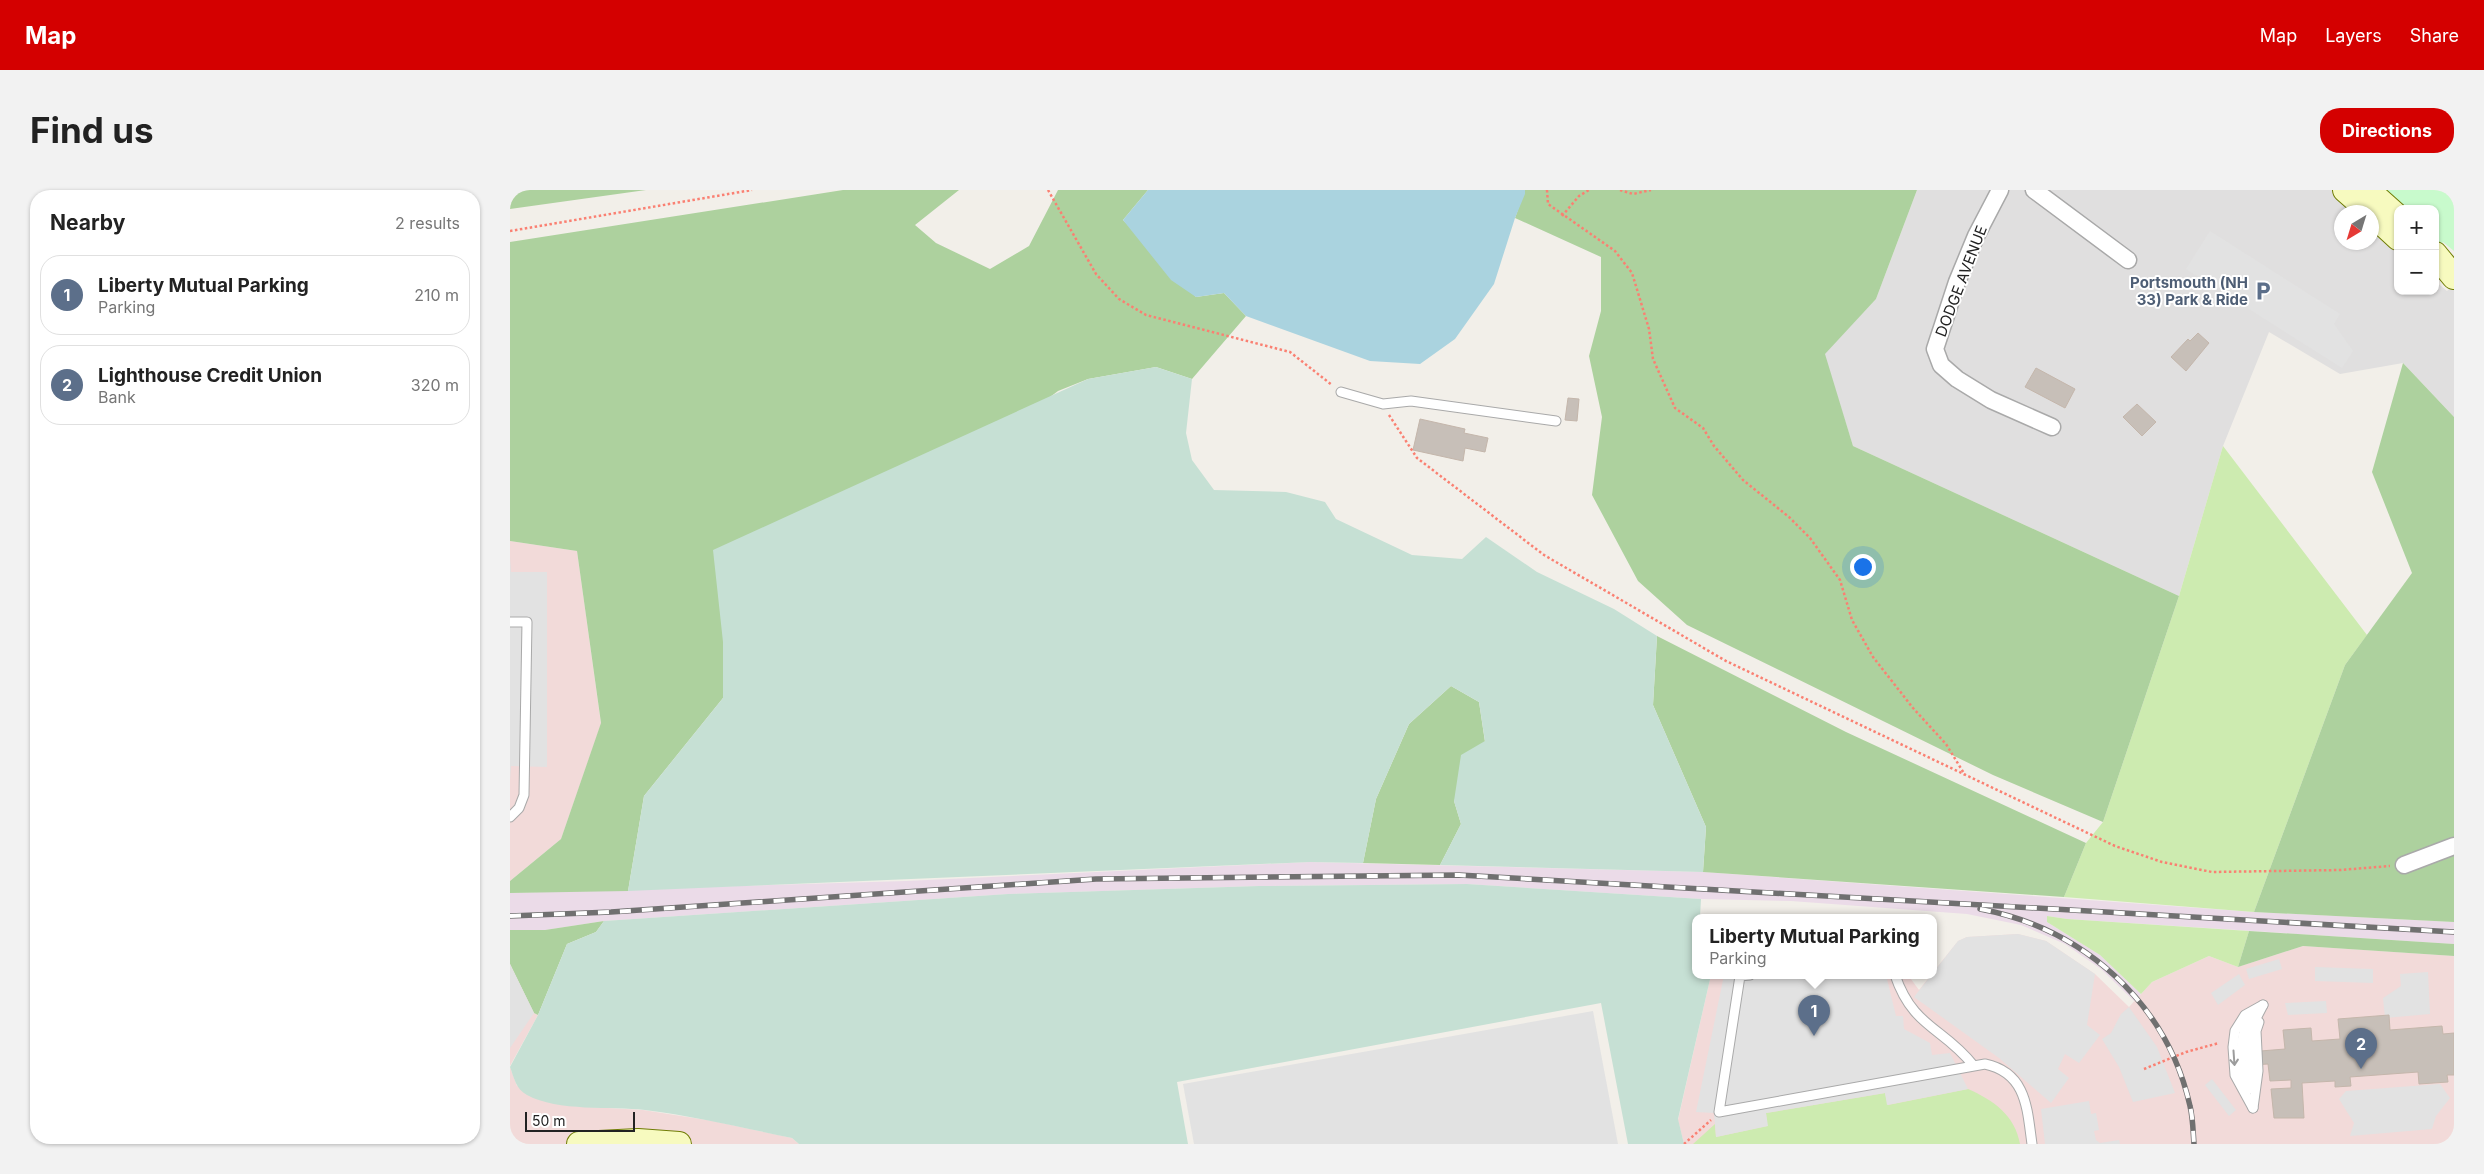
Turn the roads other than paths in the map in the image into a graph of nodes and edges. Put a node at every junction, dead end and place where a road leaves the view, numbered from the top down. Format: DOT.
graph roads {
  1 [pos="2000,190"];
  2 [pos="2034,190"];
  3 [pos="2345,190"];
  4 [pos="2368,190"];
  5 [pos="2362,205"];
  6 [pos="2394,213"];
  7 [pos="2379,220"];
  8 [pos="2394,234"];
  9 [pos="2128,260"];
  10 [pos="1341,392"];
  11 [pos="1556,421"];
  12 [pos="2052,427"];
  13 [pos="510,622"];
  14 [pos="510,817"];
  15 [pos="2454,846"];
  16 [pos="2404,865"];
  17 [pos="1740,979"];
  18 [pos="1896,979"];
  19 [pos="1973,1065"];
  20 [pos="2253,1108"];
  21 [pos="579,1144"];
  22 [pos="673,1144"];
  23 [pos="2032,1144"];
  1 -- 12 [label="street, DODGE AVENUE"];
  2 -- 9 [label="street"];
  3 -- 5 [label="main road"];
  4 -- 6 [label="main road"];
  7 -- 8 [label="main road"];
  10 -- 11 [label="lane"];
  13 -- 14 [label="lane"];
  15 -- 16 [label="street"];
  17 -- 19 [label="lane"];
  18 -- 19 [label="lane"];
  19 -- 23 [label="lane"];
  20 -- 20 [label="lane, one-way"];
  21 -- 22 [label="main road"];
}
